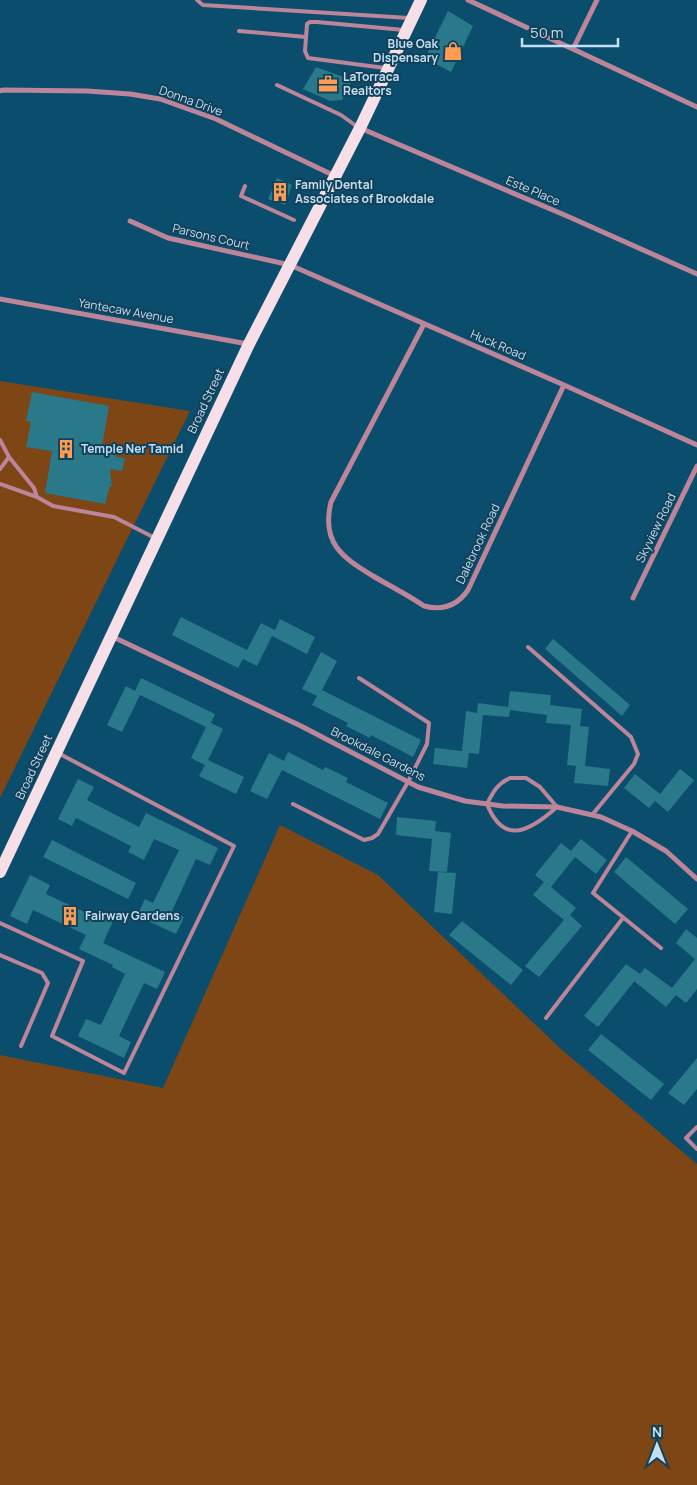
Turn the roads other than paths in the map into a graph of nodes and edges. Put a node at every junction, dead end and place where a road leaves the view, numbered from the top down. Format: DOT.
graph roads {
  1 [pos="197,0"];
  2 [pos="226,0"];
  3 [pos="421,0"];
  4 [pos="468,0"];
  5 [pos="597,0"];
  6 [pos="225,7"];
  7 [pos="412,18"];
  8 [pos="406,30"];
  9 [pos="239,31"];
  10 [pos="306,37"];
  11 [pos="572,49"];
  12 [pos="388,68"];
  13 [pos="277,85"];
  14 [pos="0,91"];
  15 [pos="697,107"];
  16 [pos="360,128"];
  17 [pos="335,176"];
  18 [pos="245,186"];
  19 [pos="294,220"];
  20 [pos="130,221"];
  21 [pos="290,265"];
  22 [pos="697,274"];
  23 [pos="0,299"];
  24 [pos="424,324"];
  25 [pos="249,344"];
  26 [pos="564,384"];
  27 [pos="0,440"];
  28 [pos="697,446"];
  29 [pos="10,457"];
  30 [pos="697,466"];
  31 [pos="0,469"];
  32 [pos="0,484"];
  33 [pos="37,497"];
  34 [pos="156,539"];
  35 [pos="633,598"];
  36 [pos="111,636"];
  37 [pos="528,647"];
  38 [pos="359,678"];
  39 [pos="56,752"];
  40 [pos="408,782"];
  41 [pos="293,804"];
  42 [pos="487,804"];
  43 [pos="556,807"];
  44 [pos="592,815"];
  45 [pos="632,831"];
  46 [pos="0,872"];
  47 [pos="697,879"];
  48 [pos="624,918"];
  49 [pos="0,924"];
  50 [pos="662,948"];
  51 [pos="0,955"];
  52 [pos="546,1018"];
  53 [pos="21,1046"];
  54 [pos="697,1127"];
  55 [pos="697,1149"];
  1 -- 6 [label="lane"];
  2 -- 6 [label="lane"];
  3 -- 7 [label="main road, Broad Street"];
  4 -- 11 [label="street"];
  5 -- 11 [label="street"];
  6 -- 7 [label="lane"];
  7 -- 8 [label="main road, Broad Street"];
  8 -- 10 [label="lane"];
  8 -- 12 [label="main road, Broad Street"];
  9 -- 10 [label="lane"];
  10 -- 12 [label="lane"];
  11 -- 15 [label="street"];
  12 -- 16 [label="main road, Broad Street"];
  13 -- 16 [label="lane"];
  14 -- 17 [label="street, Donna Drive"];
  16 -- 17 [label="main road, Broad Street"];
  16 -- 22 [label="street, Este Place"];
  17 -- 21 [label="main road, Broad Street"];
  18 -- 19 [label="lane"];
  20 -- 21 [label="street, Parsons Court"];
  21 -- 24 [label="street, Huck Road"];
  21 -- 25 [label="main road, Broad Street"];
  23 -- 25 [label="street, Yantecaw Avenue"];
  24 -- 26 [label="street, Huck Road"];
  24 -- 26 [label="street, Dalebrook Road"];
  25 -- 34 [label="main road, Broad Street"];
  26 -- 28 [label="street, Huck Road"];
  27 -- 29 [label="lane"];
  29 -- 31 [label="lane"];
  29 -- 33 [label="lane"];
  30 -- 35 [label="street, Skyview Road"];
  32 -- 33 [label="lane"];
  33 -- 34 [label="lane"];
  34 -- 36 [label="main road, Broad Street"];
  36 -- 39 [label="main road, Broad Street"];
  36 -- 40 [label="street, Brookdale Gardens"];
  37 -- 44 [label="lane"];
  38 -- 40 [label="lane"];
  39 -- 46 [label="main road, Broad Street"];
  39 -- 49 [label="lane"];
  40 -- 41 [label="lane"];
  40 -- 42 [label="street, Brookdale Gardens"];
  42 -- 43 [label="street, Brookdale Gardens"];
  42 -- 43 [label="lane"];
  42 -- 43 [label="lane"];
  43 -- 44 [label="street, Brookdale Gardens"];
  44 -- 45 [label="street, Brookdale Gardens"];
  45 -- 47 [label="street, Brookdale Gardens"];
  45 -- 48 [label="lane"];
  48 -- 50 [label="lane"];
  48 -- 52 [label="lane"];
  51 -- 53 [label="lane"];
  54 -- 55 [label="lane"];
}
